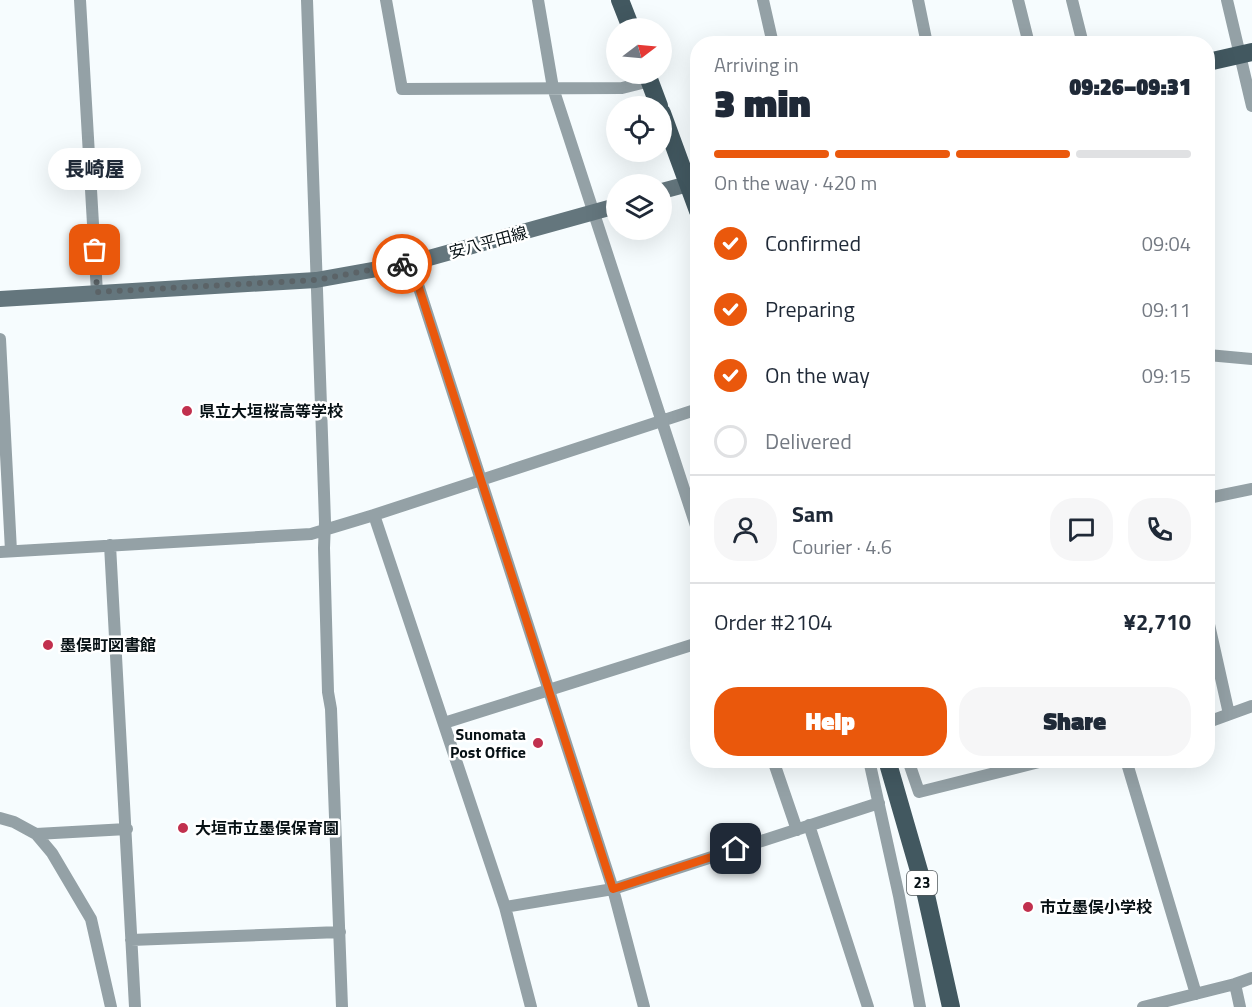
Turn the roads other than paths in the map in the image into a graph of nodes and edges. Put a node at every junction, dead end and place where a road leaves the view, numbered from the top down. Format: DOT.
graph roads {
  1 [pos="80,0"];
  2 [pos="307,0"];
  3 [pos="386,0"];
  4 [pos="538,0"];
  5 [pos="620,0"];
  6 [pos="763,0"];
  7 [pos="918,0"];
  8 [pos="1018,0"];
  9 [pos="1072,0"];
  10 [pos="1227,0"];
  11 [pos="627,18"];
  12 [pos="771,36"];
  13 [pos="925,36"];
  14 [pos="1027,36"];
  15 [pos="1081,36"];
  16 [pos="1246,53"];
  17 [pos="1215,60"];
  18 [pos="631,84"];
  19 [pos="553,88"];
  20 [pos="1252,106"];
  21 [pos="672,136"];
  22 [pos="690,176"];
  23 [pos="690,184"];
  24 [pos="672,188"];
  25 [pos="606,209"];
  26 [pos="593,214"];
  27 [pos="411,263"];
  28 [pos="316,280"];
  29 [pos="97,292"];
  30 [pos="0,299"];
  31 [pos="0,339"];
  32 [pos="1215,356"];
  33 [pos="1252,359"];
  34 [pos="690,412"];
  35 [pos="661,421"];
  36 [pos="480,480"];
  37 [pos="1252,489"];
  38 [pos="1215,497"];
  39 [pos="690,508"];
  40 [pos="374,515"];
  41 [pos="324,530"];
  42 [pos="110,545"];
  43 [pos="5,551"];
  44 [pos="690,647"];
  45 [pos="1215,656"];
  46 [pos="548,691"];
  47 [pos="1251,709"];
  48 [pos="1229,714"];
  49 [pos="1215,719"];
  50 [pos="444,723"];
  51 [pos="776,768"];
  52 [pos="870,768"];
  53 [pos="889,768"];
  54 [pos="911,768"];
  55 [pos="998,768"];
  56 [pos="1128,768"];
  57 [pos="879,803"];
  58 [pos="0,818"];
  59 [pos="809,825"];
  60 [pos="127,829"];
  61 [pos="797,830"];
  62 [pos="36,834"];
  63 [pos="613,889"];
  64 [pos="505,907"];
  65 [pos="340,932"];
  66 [pos="131,940"];
  67 [pos="1252,978"];
  68 [pos="1235,984"];
  69 [pos="1196,994"];
  70 [pos="111,1007"];
  71 [pos="135,1007"];
  72 [pos="342,1007"];
  73 [pos="531,1007"];
  74 [pos="644,1007"];
  75 [pos="868,1007"];
  76 [pos="918,1007"];
  77 [pos="951,1007"];
  78 [pos="1143,1007"];
  79 [pos="1240,1007"];
  1 -- 29 [label="street"];
  2 -- 28 [label="street"];
  3 -- 19 [label="street"];
  4 -- 19 [label="street"];
  5 -- 11 [label="main road"];
  6 -- 12 [label="street"];
  7 -- 13 [label="street"];
  8 -- 14 [label="street"];
  9 -- 15 [label="street"];
  10 -- 16 [label="street"];
  16 -- 17 [label="main road"];
  16 -- 20 [label="street"];
  18 -- 19 [label="street"];
  19 -- 26 [label="street"];
  21 -- 22 [label="main road"];
  23 -- 24 [label="main road"];
  25 -- 26 [label="main road, 安八平田線"];
  26 -- 27 [label="main road, 安八平田線"];
  26 -- 35 [label="street"];
  27 -- 28 [label="main road, 安八平田線"];
  27 -- 36 [label="street"];
  28 -- 29 [label="main road, 安八平田線"];
  28 -- 41 [label="street"];
  29 -- 30 [label="main road, 安八平田線"];
  31 -- 43 [label="street"];
  32 -- 33 [label="street"];
  34 -- 35 [label="street"];
  35 -- 36 [label="street"];
  35 -- 39 [label="street"];
  36 -- 40 [label="street"];
  36 -- 46 [label="street"];
  37 -- 38 [label="street"];
  40 -- 41 [label="street"];
  40 -- 50 [label="street"];
  41 -- 42 [label="street"];
  41 -- 65 [label="street"];
  42 -- 43 [label="street"];
  42 -- 60 [label="street"];
  44 -- 46 [label="street"];
  45 -- 48 [label="street"];
  46 -- 50 [label="street"];
  46 -- 63 [label="street"];
  47 -- 48 [label="street"];
  48 -- 49 [label="street"];
  50 -- 64 [label="street"];
  51 -- 61 [label="street"];
  52 -- 57 [label="street"];
  53 -- 77 [label="main road, 23"];
  54 -- 55 [label="street"];
  56 -- 69 [label="street"];
  57 -- 59 [label="street"];
  57 -- 76 [label="street"];
  58 -- 62 [label="street"];
  59 -- 61 [label="street"];
  59 -- 75 [label="street"];
  60 -- 62 [label="street"];
  60 -- 66 [label="street"];
  61 -- 63 [label="street"];
  62 -- 70 [label="street"];
  63 -- 64 [label="street"];
  63 -- 74 [label="street"];
  64 -- 73 [label="street"];
  65 -- 66 [label="street"];
  65 -- 72 [label="street"];
  66 -- 71 [label="street"];
  67 -- 68 [label="street"];
  68 -- 69 [label="street"];
  68 -- 79 [label="street"];
  69 -- 78 [label="street"];
}
